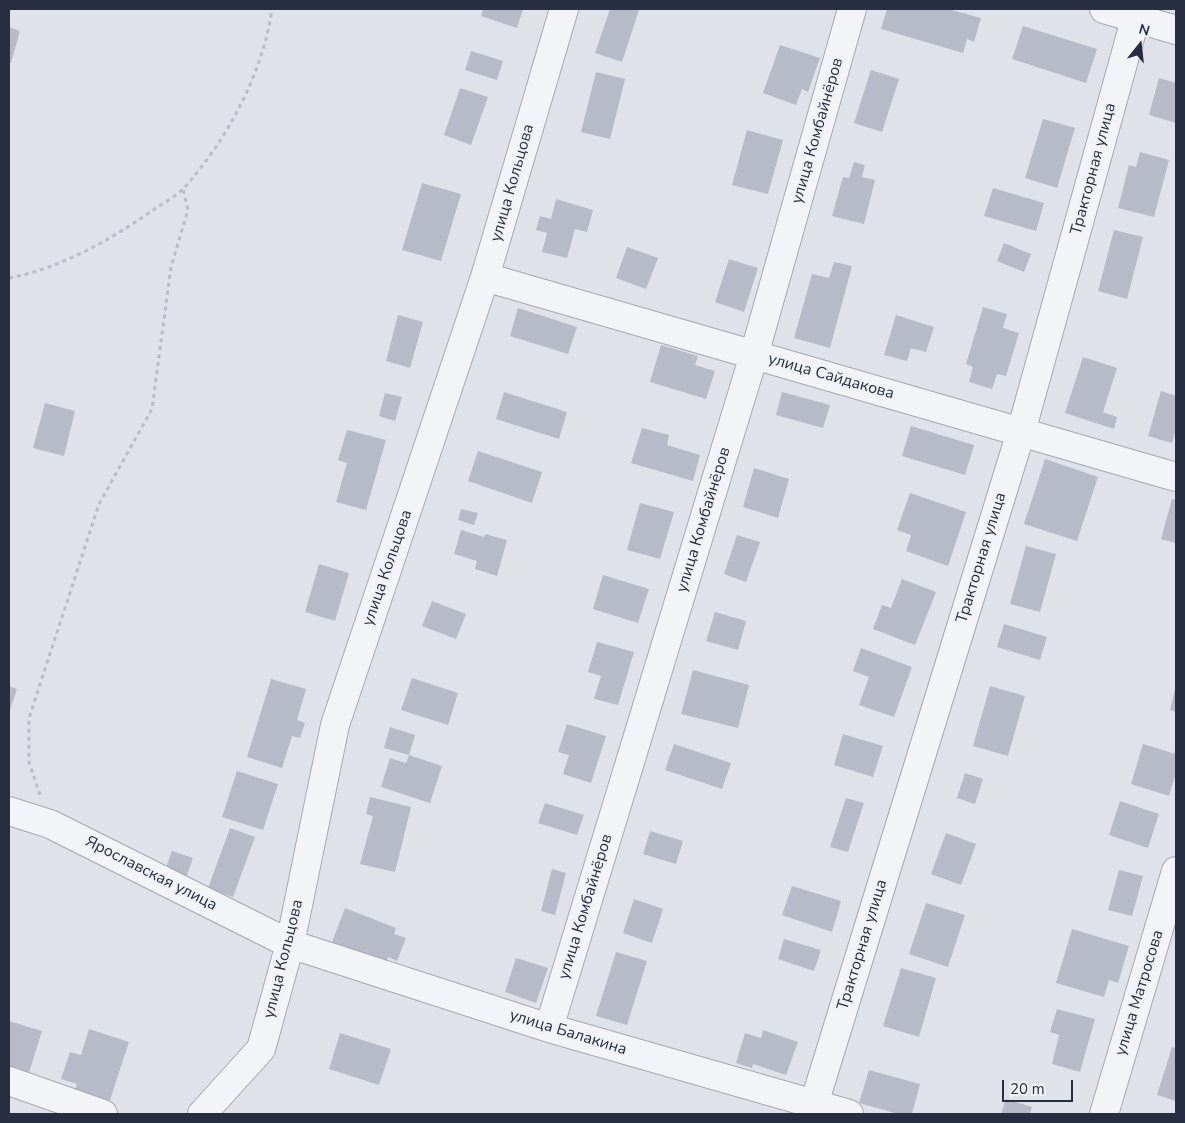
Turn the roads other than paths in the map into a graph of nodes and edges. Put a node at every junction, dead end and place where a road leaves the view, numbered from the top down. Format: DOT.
graph roads {
  1 [pos="564,9"];
  2 [pos="852,9"];
  3 [pos="1104,9"];
  4 [pos="1137,13"];
  5 [pos="1176,30"];
  6 [pos="485,277"];
  7 [pos="754,355"];
  8 [pos="1021,432"];
  9 [pos="1176,476"];
  10 [pos="9,811"];
  11 [pos="1176,871"];
  12 [pos="290,944"];
  13 [pos="549,1028"];
  14 [pos="9,1081"];
  15 [pos="814,1104"];
  16 [pos="103,1114"];
  17 [pos="202,1114"];
  18 [pos="849,1114"];
  19 [pos="1104,1114"];
  1 -- 6 [label="street, улица Кольцова"];
  2 -- 7 [label="street, улица Комбайнёров"];
  3 -- 4 [label="street"];
  4 -- 5 [label="street"];
  4 -- 8 [label="street, Тракторная улица"];
  6 -- 7 [label="street, улица Сайдакова"];
  6 -- 12 [label="street, улица Кольцова"];
  7 -- 8 [label="street, улица Сайдакова"];
  7 -- 13 [label="street, улица Комбайнёров"];
  8 -- 9 [label="street, улица Сайдакова"];
  8 -- 15 [label="street, Тракторная улица"];
  10 -- 12 [label="street, Ярославская улица"];
  11 -- 19 [label="street, улица Матросова"];
  12 -- 13 [label="street, улица Балакина"];
  12 -- 17 [label="street, улица Кольцова"];
  13 -- 15 [label="street, улица Балакина"];
  14 -- 16 [label="street"];
  15 -- 18 [label="street, улица Балакина"];
}
